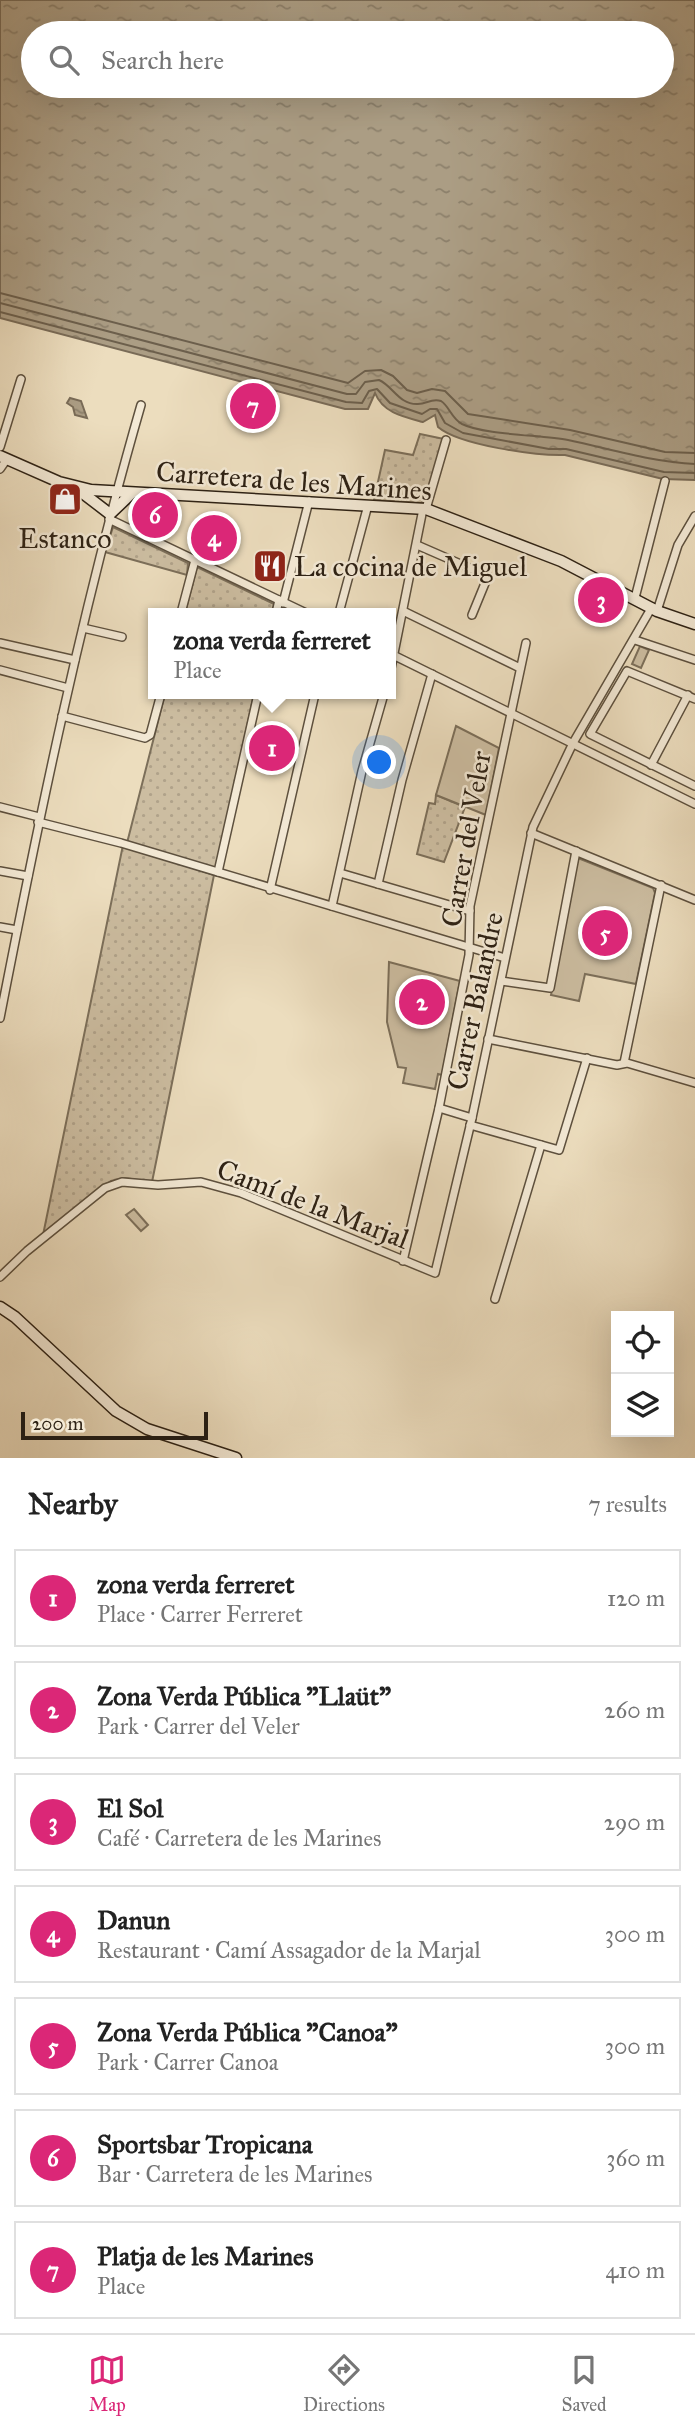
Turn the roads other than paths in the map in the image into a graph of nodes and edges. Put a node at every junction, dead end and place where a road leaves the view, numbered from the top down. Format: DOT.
graph roads {
  1 [pos="21,379"];
  2 [pos="141,405"];
  3 [pos="446,440"];
  4 [pos="0,447"];
  5 [pos="4,457"];
  6 [pos="0,469"];
  7 [pos="665,481"];
  8 [pos="73,486"];
  9 [pos="115,492"];
  10 [pos="132,493"];
  11 [pos="309,501"];
  12 [pos="368,505"];
  13 [pos="425,509"];
  14 [pos="109,516"];
  15 [pos="695,516"];
  16 [pos="416,545"];
  17 [pos="195,560"];
  18 [pos="635,598"];
  19 [pos="281,602"];
  20 [pos="182,608"];
  21 [pos="278,608"];
  22 [pos="295,608"];
  23 [pos="340,608"];
  24 [pos="654,609"];
  25 [pos="403,611"];
  26 [pos="472,615"];
  27 [pos="695,624"];
  28 [pos="83,628"];
  29 [pos="122,637"];
  30 [pos="635,640"];
  31 [pos="396,642"];
  32 [pos="0,643"];
  33 [pos="526,643"];
  34 [pos="396,656"];
  35 [pos="75,660"];
  36 [pos="695,660"];
  37 [pos="520,668"];
  38 [pos="0,670"];
  39 [pos="432,674"];
  40 [pos="68,688"];
  41 [pos="691,697"];
  42 [pos="160,699"];
  43 [pos="257,699"];
  44 [pos="314,699"];
  45 [pos="383,699"];
  46 [pos="511,712"];
  47 [pos="62,716"];
  48 [pos="573,743"];
  49 [pos="651,765"];
  50 [pos="695,786"];
  51 [pos="695,804"];
  52 [pos="0,807"];
  53 [pos="39,819"];
  54 [pos="531,833"];
  55 [pos="576,851"];
  56 [pos="0,871"];
  57 [pos="218,872"];
  58 [pos="340,873"];
  59 [pos="28,876"];
  60 [pos="378,884"];
  61 [pos="661,885"];
  62 [pos="270,890"];
  63 [pos="695,900"];
  64 [pos="332,906"];
  65 [pos="470,911"];
  66 [pos="0,927"];
  67 [pos="17,930"];
  68 [pos="469,948"];
  69 [pos="505,958"];
  70 [pos="500,981"];
  71 [pos="0,1018"];
  72 [pos="488,1039"];
  73 [pos="587,1058"];
  74 [pos="624,1063"];
  75 [pos="695,1083"];
  76 [pos="439,1108"];
  77 [pos="471,1122"];
  78 [pos="541,1145"];
  79 [pos="403,1261"];
  80 [pos="435,1273"];
  81 [pos="0,1277"];
  82 [pos="495,1299"];
  83 [pos="0,1307"];
  84 [pos="236,1458"];
  1 -- 4 [label="street"];
  2 -- 9 [label="street"];
  3 -- 13 [label="street"];
  5 -- 6 [label="street"];
  5 -- 8 [label="main road, Carretera de les Marines"];
  7 -- 18 [label="street"];
  8 -- 9 [label="main road, Carretera de les Marines"];
  8 -- 14 [label="main road"];
  9 -- 10 [label="main road, Carretera de les Marines"];
  9 -- 14 [label="street"];
  10 -- 11 [label="main road, Carretera de les Marines"];
  10 -- 14 [label="main road"];
  11 -- 12 [label="main road, Carretera de les Marines"];
  11 -- 19 [label="street"];
  12 -- 13 [label="main road, Carretera de les Marines"];
  12 -- 23 [label="street"];
  13 -- 16 [label="street"];
  13 -- 18 [label="main road, Carretera de les Marines"];
  14 -- 17 [label="street"];
  14 -- 28 [label="street"];
  15 -- 24 [label="street, Carrer Balandre"];
  16 -- 25 [label="street"];
  16 -- 26 [label="street"];
  17 -- 19 [label="street"];
  17 -- 20 [label="street"];
  18 -- 24 [label="main road, Carretera de les Marines"];
  19 -- 21 [label="street"];
  19 -- 22 [label="street"];
  24 -- 27 [label="main road, Carretera de les Marines"];
  24 -- 30 [label="street, Carrer Balandre"];
  25 -- 31 [label="street"];
  25 -- 37 [label="street"];
  28 -- 29 [label="street"];
  28 -- 35 [label="street"];
  30 -- 36 [label="street"];
  30 -- 48 [label="street, Carrer Balandre"];
  32 -- 35 [label="street"];
  33 -- 37 [label="street, Carrer del Veler"];
  34 -- 39 [label="street"];
  35 -- 40 [label="street"];
  37 -- 46 [label="street, Carrer del Veler"];
  38 -- 40 [label="street"];
  39 -- 46 [label="street"];
  39 -- 60 [label="street"];
  40 -- 47 [label="street"];
  41 -- 49 [label="street"];
  41 -- 49 [label="street"];
  42 -- 47 [label="street"];
  43 -- 57 [label="street"];
  44 -- 62 [label="street"];
  45 -- 58 [label="street"];
  46 -- 48 [label="street"];
  46 -- 65 [label="street, Carrer del Veler"];
  47 -- 53 [label="street"];
  48 -- 51 [label="street"];
  48 -- 54 [label="street, Carrer Balandre"];
  49 -- 50 [label="street"];
  52 -- 53 [label="street"];
  53 -- 57 [label="street"];
  53 -- 59 [label="street"];
  54 -- 55 [label="street"];
  54 -- 69 [label="street, Carrer Balandre"];
  55 -- 61 [label="street"];
  55 -- 70 [label="street"];
  56 -- 59 [label="street"];
  57 -- 62 [label="street"];
  58 -- 60 [label="street"];
  58 -- 64 [label="street"];
  59 -- 67 [label="street"];
  60 -- 65 [label="street"];
  61 -- 63 [label="street"];
  61 -- 74 [label="street"];
  62 -- 64 [label="street"];
  64 -- 68 [label="street"];
  65 -- 68 [label="street, Carrer del Veler"];
  66 -- 67 [label="street"];
  67 -- 71 [label="street"];
  68 -- 69 [label="street"];
  68 -- 76 [label="street, Carrer del Veler"];
  69 -- 70 [label="street, Carrer Balandre"];
  70 -- 72 [label="street, Carrer Balandre"];
  72 -- 73 [label="street"];
  72 -- 77 [label="street, Carrer Balandre"];
  73 -- 74 [label="street"];
  73 -- 78 [label="street"];
  74 -- 75 [label="street"];
  76 -- 77 [label="street"];
  76 -- 79 [label="street, Carrer del Veler"];
  77 -- 78 [label="street"];
  77 -- 80 [label="street, Carrer Balandre"];
  78 -- 82 [label="street"];
  79 -- 80 [label="street, Camí de la Marjal"];
  79 -- 81 [label="street, Camí de la Marjal"];
  83 -- 84 [label="main road"];
}
